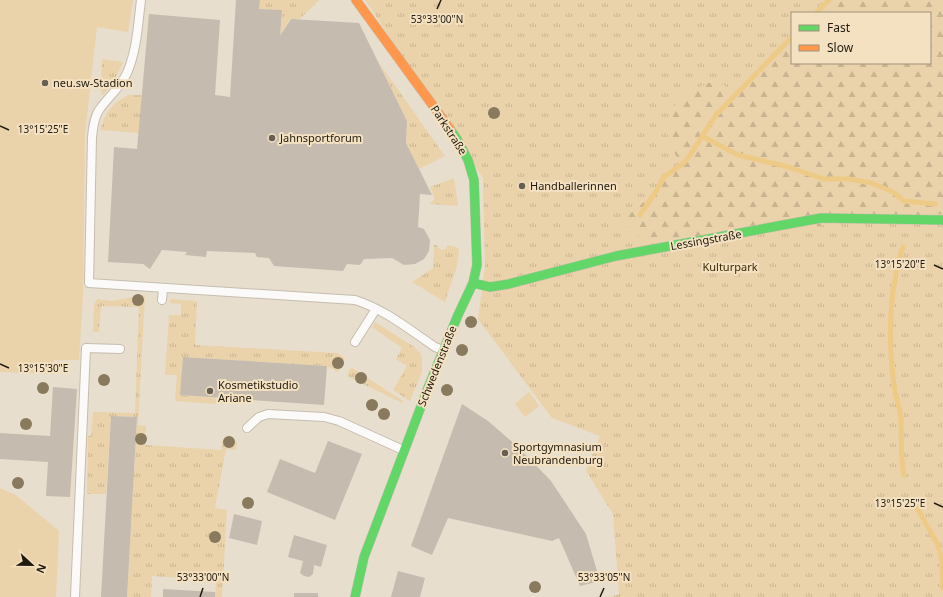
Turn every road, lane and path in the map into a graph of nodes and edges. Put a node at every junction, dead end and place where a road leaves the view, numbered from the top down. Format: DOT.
graph roads {
  1 [pos="141,0"];
  2 [pos="356,0"];
  3 [pos="943,220"];
  4 [pos="473,283"];
  5 [pos="163,288"];
  6 [pos="162,300"];
  7 [pos="376,309"];
  8 [pos="355,342"];
  9 [pos="120,349"];
  10 [pos="443,350"];
  11 [pos="247,428"];
  12 [pos="404,450"];
  13 [pos="75,597"];
  14 [pos="355,597"];
  1 -- 5 [label="lane"];
  2 -- 4 [label="street, Parkstraße"];
  3 -- 4 [label="street, Lessingstraße"];
  4 -- 10 [label="street, Schwedenstraße"];
  5 -- 6 [label="lane"];
  5 -- 7 [label="lane"];
  7 -- 8 [label="lane"];
  7 -- 10 [label="lane"];
  9 -- 13 [label="lane"];
  10 -- 12 [label="street, Schwedenstraße"];
  11 -- 12 [label="lane"];
  12 -- 14 [label="street, Schwedenstraße"];
}
